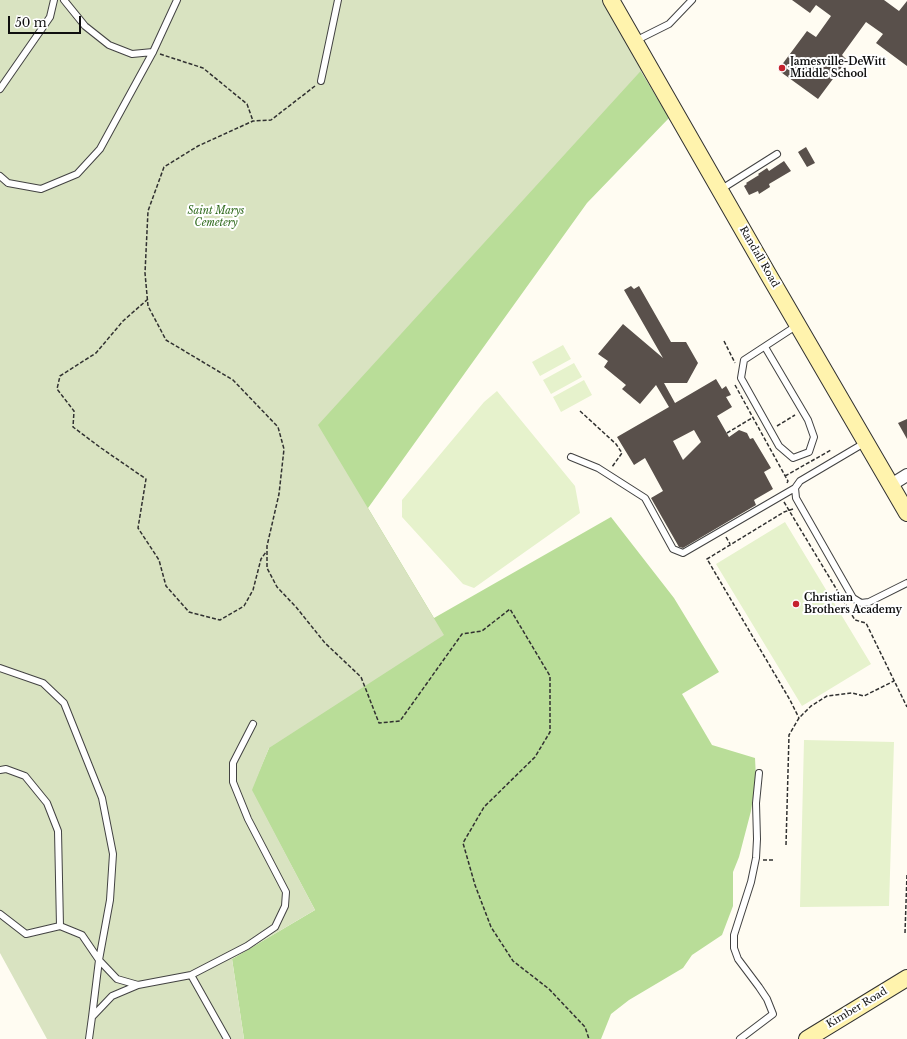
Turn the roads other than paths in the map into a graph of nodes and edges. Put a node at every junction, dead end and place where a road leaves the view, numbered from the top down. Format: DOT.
graph roads {
  1 [pos="54,0"];
  2 [pos="64,0"];
  3 [pos="177,0"];
  4 [pos="338,0"];
  5 [pos="612,0"];
  6 [pos="692,0"];
  7 [pos="635,41"];
  8 [pos="153,52"];
  9 [pos="321,81"];
  10 [pos="0,89"];
  11 [pos="777,154"];
  12 [pos="0,176"];
  13 [pos="720,190"];
  14 [pos="798,325"];
  15 [pos="765,347"];
  16 [pos="866,442"];
  17 [pos="571,457"];
  18 [pos="907,476"];
  19 [pos="891,485"];
  20 [pos="795,488"];
  21 [pos="907,513"];
  22 [pos="907,583"];
  23 [pos="0,668"];
  24 [pos="253,724"];
  25 [pos="0,770"];
  26 [pos="758,773"];
  27 [pos="0,914"];
  28 [pos="60,926"];
  29 [pos="99,960"];
  30 [pos="191,975"];
  31 [pos="907,978"];
  32 [pos="138,985"];
  33 [pos="92,1016"];
  34 [pos="89,1039"];
  35 [pos="227,1039"];
  36 [pos="740,1039"];
  37 [pos="807,1039"];
  1 -- 10 [label="lane"];
  2 -- 8 [label="lane"];
  3 -- 8 [label="lane"];
  4 -- 9 [label="lane"];
  5 -- 7 [label="street, Randall Road"];
  6 -- 7 [label="lane"];
  7 -- 13 [label="street, Randall Road"];
  8 -- 12 [label="lane"];
  11 -- 13 [label="lane"];
  13 -- 14 [label="street, Randall Road"];
  14 -- 15 [label="lane"];
  14 -- 16 [label="street, Randall Road"];
  15 -- 15 [label="lane"];
  16 -- 19 [label="street, Randall Road"];
  16 -- 20 [label="lane"];
  17 -- 20 [label="lane"];
  18 -- 19 [label="street"];
  19 -- 21 [label="street, Randall Road"];
  20 -- 22 [label="lane"];
  23 -- 29 [label="lane"];
  24 -- 30 [label="lane"];
  25 -- 28 [label="lane"];
  26 -- 36 [label="lane"];
  27 -- 28 [label="lane"];
  28 -- 29 [label="lane"];
  29 -- 32 [label="lane"];
  29 -- 33 [label="lane"];
  30 -- 32 [label="lane"];
  30 -- 35 [label="lane"];
  31 -- 37 [label="street, Kimber Road"];
  32 -- 33 [label="lane"];
  33 -- 34 [label="lane"];
}
